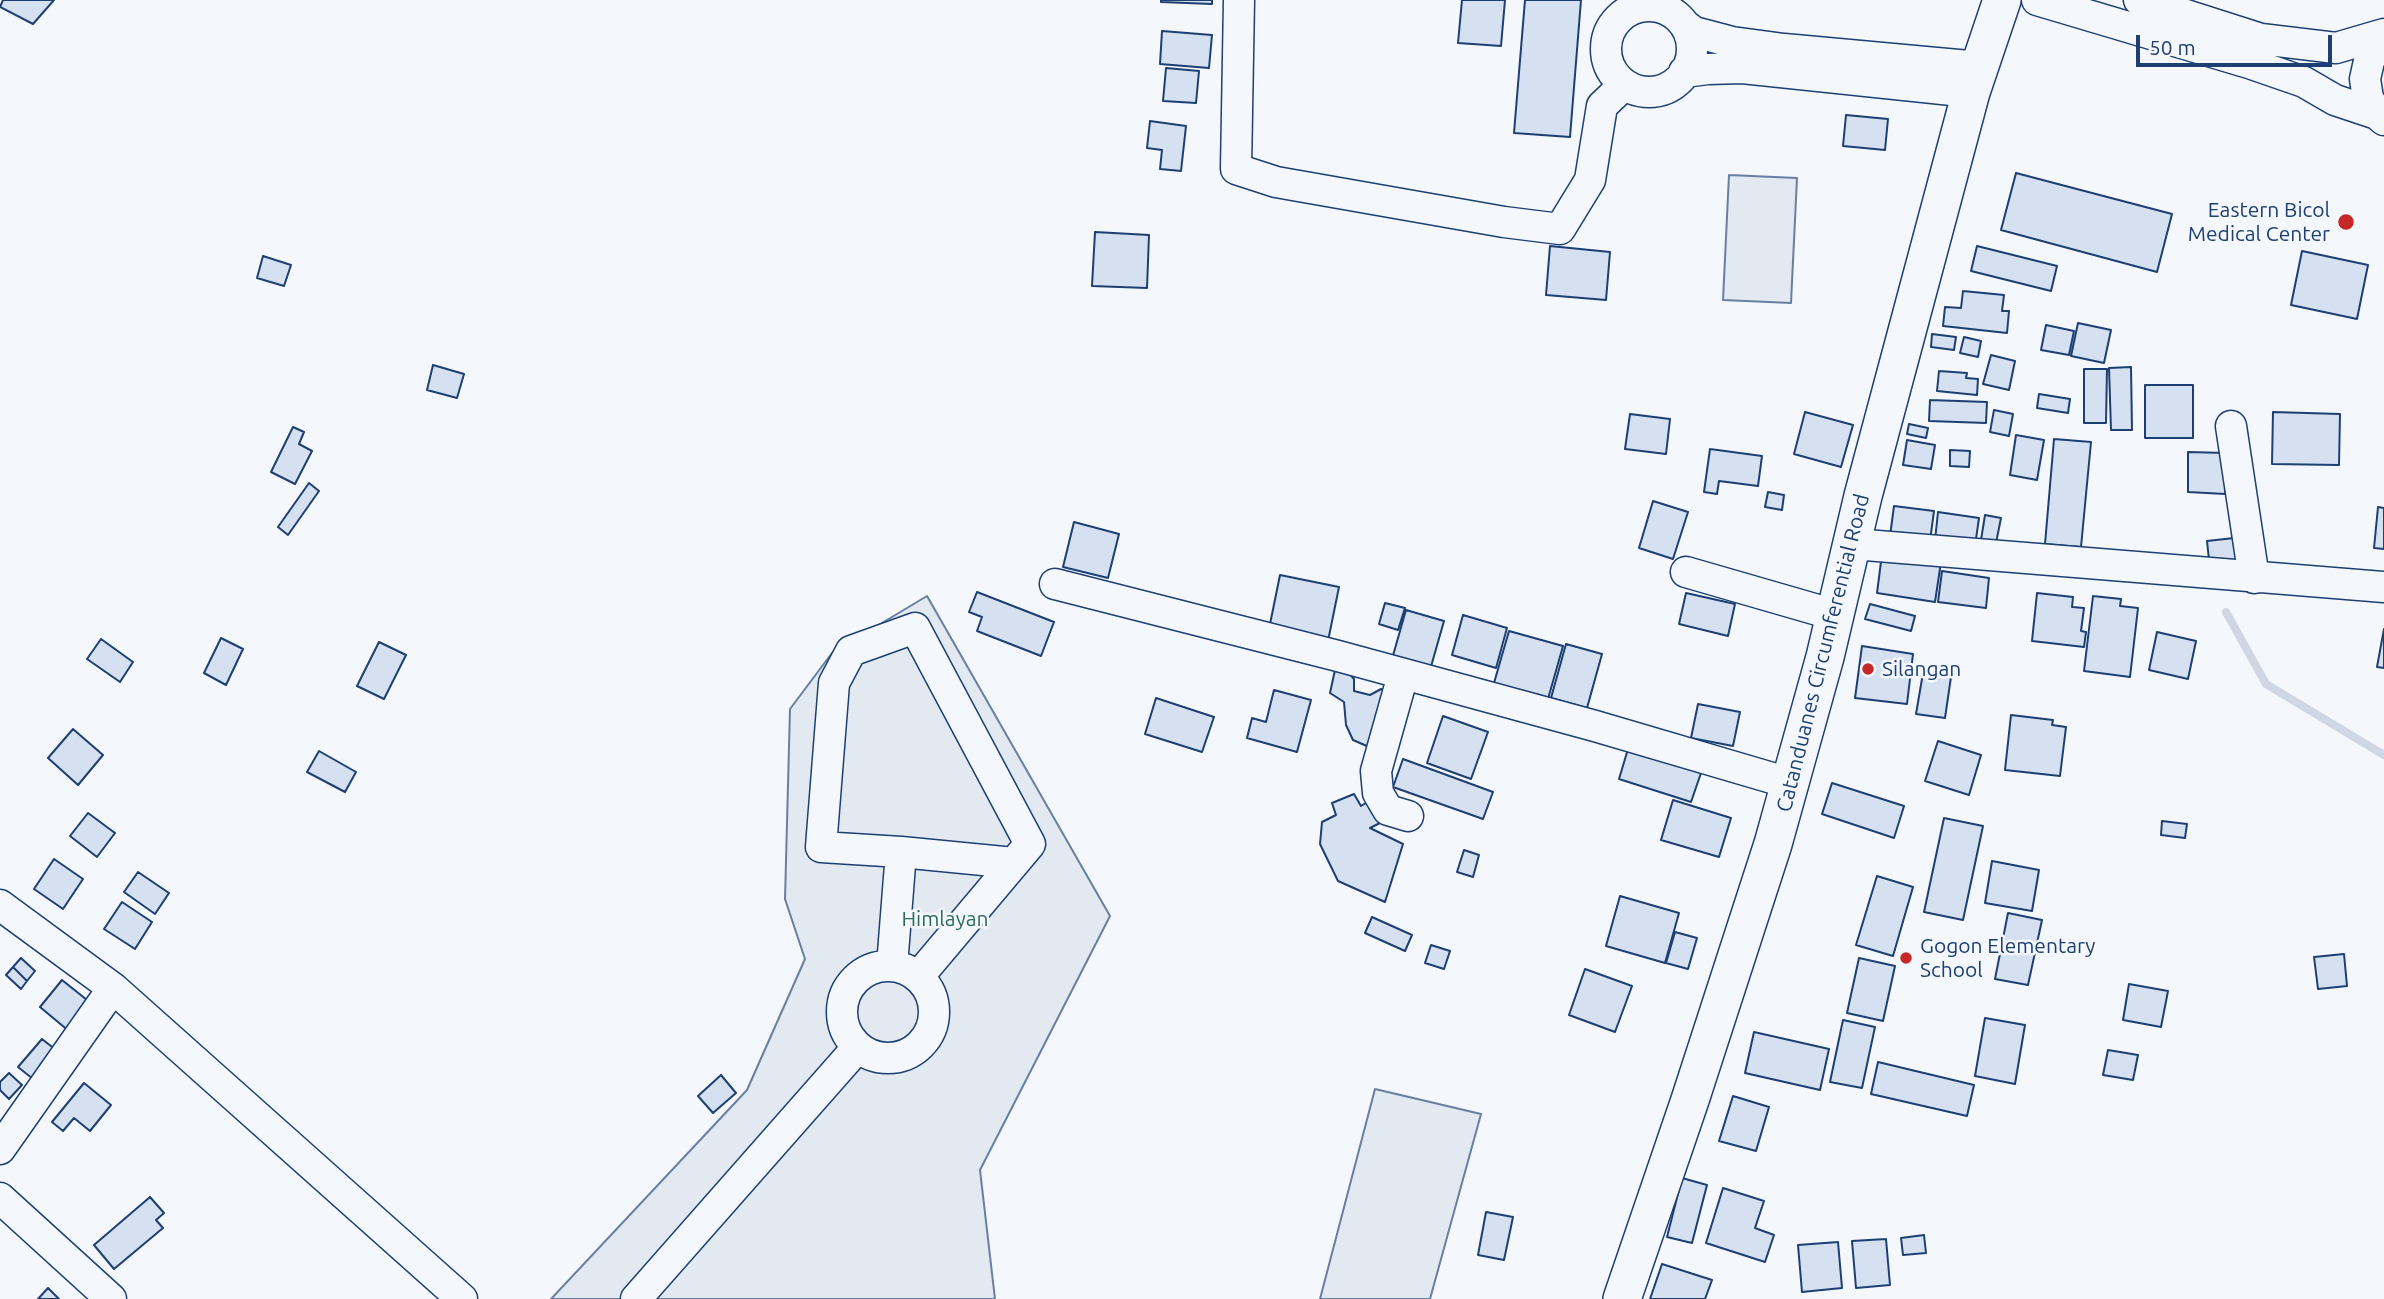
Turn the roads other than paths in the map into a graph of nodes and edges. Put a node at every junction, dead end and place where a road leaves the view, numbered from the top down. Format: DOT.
graph roads {
  1 [pos="1239,0"];
  2 [pos="2002,0"];
  3 [pos="2037,0"];
  4 [pos="2139,0"];
  5 [pos="1635,3"];
  6 [pos="1686,26"];
  7 [pos="2384,36"];
  8 [pos="1684,72"];
  9 [pos="1975,80"];
  10 [pos="1624,85"];
  11 [pos="2381,117"];
  12 [pos="2231,426"];
  13 [pos="1853,544"];
  14 [pos="1686,572"];
  15 [pos="2254,578"];
  16 [pos="1055,584"];
  17 [pos="2384,587"];
  18 [pos="1835,615"];
  19 [pos="1403,675"];
  20 [pos="1789,783"];
  21 [pos="1408,816"];
  22 [pos="901,852"];
  23 [pos="1014,863"];
  24 [pos="0,905"];
  25 [pos="905,971"];
  26 [pos="113,988"];
  27 [pos="859,1047"];
  28 [pos="0,1149"];
  29 [pos="0,1198"];
  30 [pos="111,1299"];
  31 [pos="462,1299"];
  32 [pos="636,1299"];
  33 [pos="1622,1299"];
  1 -- 10 [label="street"];
  2 -- 9 [label="main road, Catanduanes Circumferential Road"];
  3 -- 11 [label="street"];
  4 -- 7 [label="street"];
  5 -- 6 [label="street"];
  5 -- 10 [label="street"];
  6 -- 8 [label="street"];
  6 -- 9 [label="street"];
  7 -- 11 [label="street"];
  8 -- 9 [label="street"];
  8 -- 10 [label="street"];
  9 -- 13 [label="main road, Catanduanes Circumferential Road"];
  12 -- 15 [label="street"];
  13 -- 15 [label="street"];
  13 -- 18 [label="main road, Catanduanes Circumferential Road"];
  14 -- 18 [label="street"];
  15 -- 17 [label="street"];
  16 -- 19 [label="street"];
  18 -- 20 [label="main road, Catanduanes Circumferential Road"];
  19 -- 20 [label="street"];
  19 -- 21 [label="street"];
  20 -- 33 [label="main road, Catanduanes Circumferential Road"];
  22 -- 23 [label="street"];
  22 -- 23 [label="street"];
  22 -- 25 [label="street"];
  23 -- 25 [label="street"];
  24 -- 26 [label="street"];
  25 -- 27 [label="street"];
  25 -- 27 [label="street"];
  26 -- 28 [label="street"];
  26 -- 31 [label="street"];
  27 -- 32 [label="street"];
  29 -- 30 [label="street"];
}
